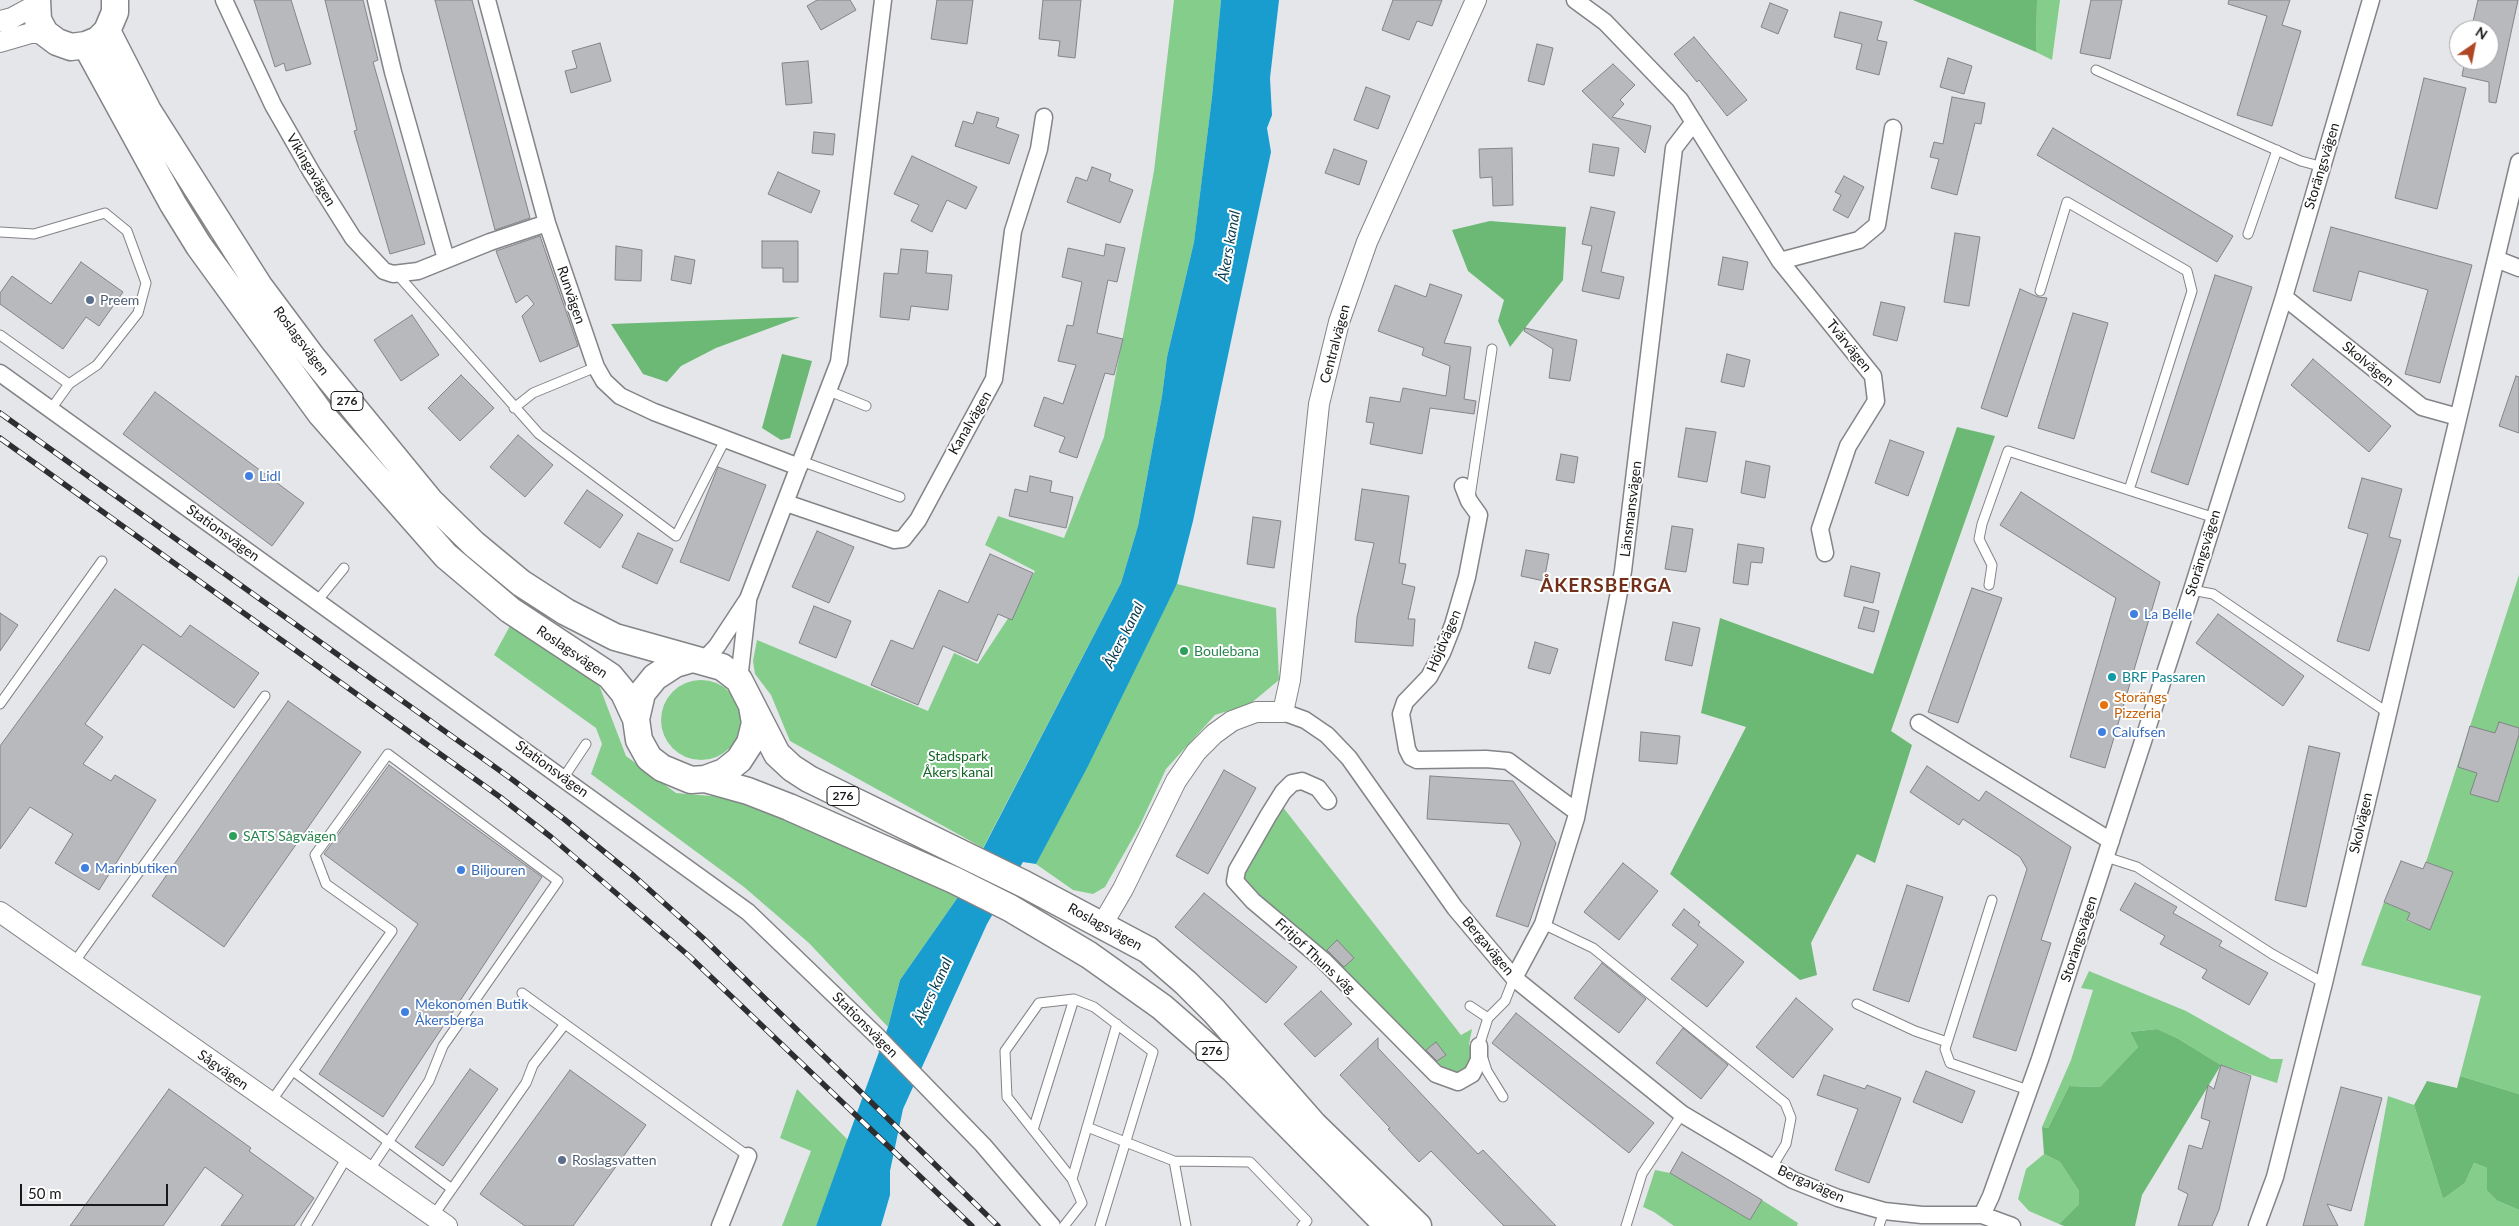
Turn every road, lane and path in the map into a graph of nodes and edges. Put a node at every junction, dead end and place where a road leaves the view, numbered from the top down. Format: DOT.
graph roads {
  1 [pos="115,0"];
  2 [pos="224,0"];
  3 [pos="376,0"];
  4 [pos="487,0"];
  5 [pos="884,0"];
  6 [pos="1476,0"];
  7 [pos="1575,0"];
  8 [pos="2371,0"];
  9 [pos="36,3"];
  10 [pos="0,22"];
  11 [pos="108,31"];
  12 [pos="45,33"];
  13 [pos="0,42"];
  14 [pos="86,45"];
  15 [pos="2096,70"];
  16 [pos="1044,117"];
  17 [pos="1694,122"];
  18 [pos="1893,128"];
  19 [pos="2277,150"];
  20 [pos="2519,162"];
  21 [pos="2323,168"];
  22 [pos="546,224"];
  23 [pos="0,232"];
  24 [pos="2248,234"];
  25 [pos="446,259"];
  26 [pos="2496,259"];
  27 [pos="1780,262"];
  28 [pos="2519,268"];
  29 [pos="397,274"];
  30 [pos="2040,291"];
  31 [pos="2284,297"];
  32 [pos="0,335"];
  33 [pos="1492,349"];
  34 [pos="596,367"];
  35 [pos="0,372"];
  36 [pos="69,384"];
  37 [pos="829,392"];
  38 [pos="866,406"];
  39 [pos="514,408"];
  40 [pos="51,409"];
  41 [pos="2458,418"];
  42 [pos="726,440"];
  43 [pos="800,464"];
  44 [pos="1463,486"];
  45 [pos="2129,490"];
  46 [pos="900,497"];
  47 [pos="1469,501"];
  48 [pos="786,503"];
  49 [pos="2214,518"];
  50 [pos="1825,553"];
  51 [pos="102,561"];
  52 [pos="344,568"];
  53 [pos="1989,585"];
  54 [pos="2192,590"];
  55 [pos="748,599"];
  56 [pos="318,600"];
  57 [pos="698,660"];
  58 [pos="745,689"];
  59 [pos="264,696"];
  60 [pos="0,704"];
  61 [pos="1282,712"];
  62 [pos="2388,713"];
  63 [pos="636,719"];
  64 [pos="1919,723"];
  65 [pos="586,744"];
  66 [pos="564,777"];
  67 [pos="705,779"];
  68 [pos="1328,800"];
  69 [pos="1577,812"];
  70 [pos="2108,849"];
  71 [pos="1992,900"];
  72 [pos="1010,908"];
  73 [pos="0,912"];
  74 [pos="1543,924"];
  75 [pos="1102,925"];
  76 [pos="73,964"];
  77 [pos="1514,978"];
  78 [pos="2324,983"];
  79 [pos="522,993"];
  80 [pos="1074,999"];
  81 [pos="1857,1004"];
  82 [pos="1470,1006"];
  83 [pos="1488,1018"];
  84 [pos="564,1024"];
  85 [pos="1117,1024"];
  86 [pos="1947,1042"];
  87 [pos="1479,1046"];
  88 [pos="293,1071"];
  89 [pos="2028,1090"];
  90 [pos="1503,1097"];
  91 [pos="270,1103"];
  92 [pos="1682,1114"];
  93 [pos="1087,1127"];
  94 [pos="1033,1130"];
  95 [pos="389,1142"];
  96 [pos="1127,1142"];
  97 [pos="748,1156"];
  98 [pos="347,1157"];
  99 [pos="1174,1161"];
  100 [pos="1772,1167"];
  101 [pos="368,1172"];
  102 [pos="1072,1179"];
  103 [pos="452,1189"];
  104 [pos="1982,1216"];
  105 [pos="1881,1218"];
  106 [pos="440,1221"];
  107 [pos="306,1226"];
  108 [pos="720,1226"];
  109 [pos="1052,1226"];
  110 [pos="1064,1226"];
  111 [pos="1100,1226"];
  112 [pos="1186,1226"];
  113 [pos="1302,1226"];
  114 [pos="1388,1226"];
  115 [pos="1418,1226"];
  116 [pos="1626,1226"];
  117 [pos="2012,1226"];
  118 [pos="2257,1226"];
  1 -- 11 [label="main road"];
  2 -- 29 [label="street, Vikingavägen"];
  3 -- 25 [label="street"];
  4 -- 22 [label="street, Runvägen"];
  5 -- 37 [label="street"];
  6 -- 61 [label="street, Centralvägen"];
  7 -- 17 [label="street, Tvärvägen"];
  8 -- 21 [label="street, Storängsvägen"];
  9 -- 10 [label="street"];
  9 -- 12 [label="main road"];
  11 -- 14 [label="main road"];
  11 -- 57 [label="main road, Roslagsvägen / 276"];
  12 -- 13 [label="street"];
  12 -- 14 [label="main road"];
  14 -- 63 [label="main road, Roslagsvägen / 276"];
  15 -- 19 [label="lane"];
  16 -- 48 [label="street, Kanalvägen"];
  17 -- 27 [label="street, Tvärvägen"];
  17 -- 69 [label="street, Länsmansvägen"];
  18 -- 27 [label="street"];
  19 -- 21 [label="lane"];
  19 -- 24 [label="lane"];
  20 -- 26 [label="street, Skolvägen"];
  21 -- 31 [label="street, Storängsvägen"];
  22 -- 25 [label="street"];
  22 -- 34 [label="street, Runvägen"];
  23 -- 36 [label="lane"];
  25 -- 29 [label="street"];
  26 -- 28 [label="street"];
  26 -- 41 [label="street, Skolvägen"];
  27 -- 50 [label="street, Tvärvägen"];
  29 -- 39 [label="lane"];
  30 -- 45 [label="lane"];
  31 -- 41 [label="street, Skolvägen"];
  31 -- 49 [label="street, Storängsvägen"];
  32 -- 36 [label="lane"];
  33 -- 47 [label="lane"];
  34 -- 39 [label="lane"];
  34 -- 42 [label="street, Runvägen"];
  35 -- 40 [label="street, Stationsvägen"];
  36 -- 40 [label="lane"];
  37 -- 38 [label="lane"];
  37 -- 43 [label="street"];
  39 -- 42 [label="lane"];
  40 -- 56 [label="street, Stationsvägen"];
  41 -- 62 [label="street, Skolvägen"];
  42 -- 43 [label="street, Runvägen"];
  43 -- 46 [label="lane"];
  43 -- 48 [label="street"];
  44 -- 47 [label="street, Höjdvägen"];
  45 -- 49 [label="lane"];
  45 -- 53 [label="lane"];
  47 -- 69 [label="street, Höjdvägen"];
  48 -- 55 [label="street"];
  49 -- 54 [label="street, Storängsvägen"];
  51 -- 60 [label="lane"];
  52 -- 56 [label="lane"];
  54 -- 62 [label="lane"];
  54 -- 70 [label="street, Storängsvägen"];
  55 -- 57 [label="street"];
  55 -- 58 [label="street"];
  56 -- 66 [label="street, Stationsvägen"];
  57 -- 58 [label="main road, Roslagsvägen / 276"];
  57 -- 63 [label="main road, Roslagsvägen / 276"];
  58 -- 67 [label="main road, Roslagsvägen / 276"];
  58 -- 75 [label="main road, Roslagsvägen / 276"];
  59 -- 76 [label="lane"];
  61 -- 75 [label="street, Bergavägen"];
  61 -- 77 [label="street, Bergavägen"];
  62 -- 78 [label="street, Skolvägen"];
  63 -- 67 [label="main road, Roslagsvägen / 276"];
  64 -- 70 [label="street"];
  65 -- 66 [label="lane"];
  66 -- 109 [label="street, Stationsvägen"];
  67 -- 72 [label="main road, Roslagsvägen / 276"];
  68 -- 87 [label="street, Fritjof Thuns väg"];
  69 -- 74 [label="street, Länsmansvägen"];
  70 -- 78 [label="lane"];
  70 -- 89 [label="street, Storängsvägen"];
  71 -- 86 [label="lane"];
  72 -- 75 [label="main road"];
  72 -- 114 [label="main road, Roslagsvägen / 276"];
  73 -- 76 [label="street, Sågvägen"];
  74 -- 77 [label="street, Länsmansvägen"];
  74 -- 100 [label="lane"];
  75 -- 115 [label="main road, Roslagsvägen / 276"];
  76 -- 91 [label="street, Sågvägen"];
  77 -- 83 [label="lane, Fritjof Thuns väg"];
  77 -- 92 [label="street, Bergavägen"];
  78 -- 118 [label="street, Skolvägen"];
  79 -- 84 [label="lane"];
  80 -- 85 [label="lane"];
  80 -- 94 [label="lane"];
  80 -- 94 [label="lane"];
  81 -- 86 [label="lane"];
  82 -- 83 [label="lane"];
  83 -- 87 [label="lane, Fritjof Thuns väg"];
  84 -- 97 [label="lane"];
  84 -- 103 [label="lane"];
  85 -- 93 [label="lane"];
  85 -- 96 [label="lane"];
  86 -- 89 [label="lane"];
  87 -- 90 [label="lane"];
  88 -- 91 [label="lane"];
  88 -- 95 [label="lane"];
  88 -- 95 [label="lane"];
  89 -- 104 [label="street, Storängsvägen"];
  91 -- 98 [label="street, Sågvägen"];
  92 -- 100 [label="street, Bergavägen"];
  92 -- 116 [label="lane"];
  93 -- 96 [label="lane"];
  93 -- 102 [label="lane"];
  94 -- 102 [label="lane"];
  95 -- 101 [label="lane"];
  95 -- 103 [label="lane"];
  96 -- 99 [label="lane"];
  96 -- 111 [label="lane"];
  97 -- 108 [label="street"];
  98 -- 101 [label="street, Sågvägen"];
  98 -- 107 [label="lane"];
  99 -- 112 [label="lane"];
  99 -- 113 [label="lane"];
  100 -- 105 [label="street, Bergavägen"];
  101 -- 106 [label="street, Sågvägen"];
  102 -- 110 [label="lane"];
  103 -- 106 [label="lane"];
  104 -- 105 [label="street, Bergavägen"];
  104 -- 117 [label="street, Bergavägen"];
}
